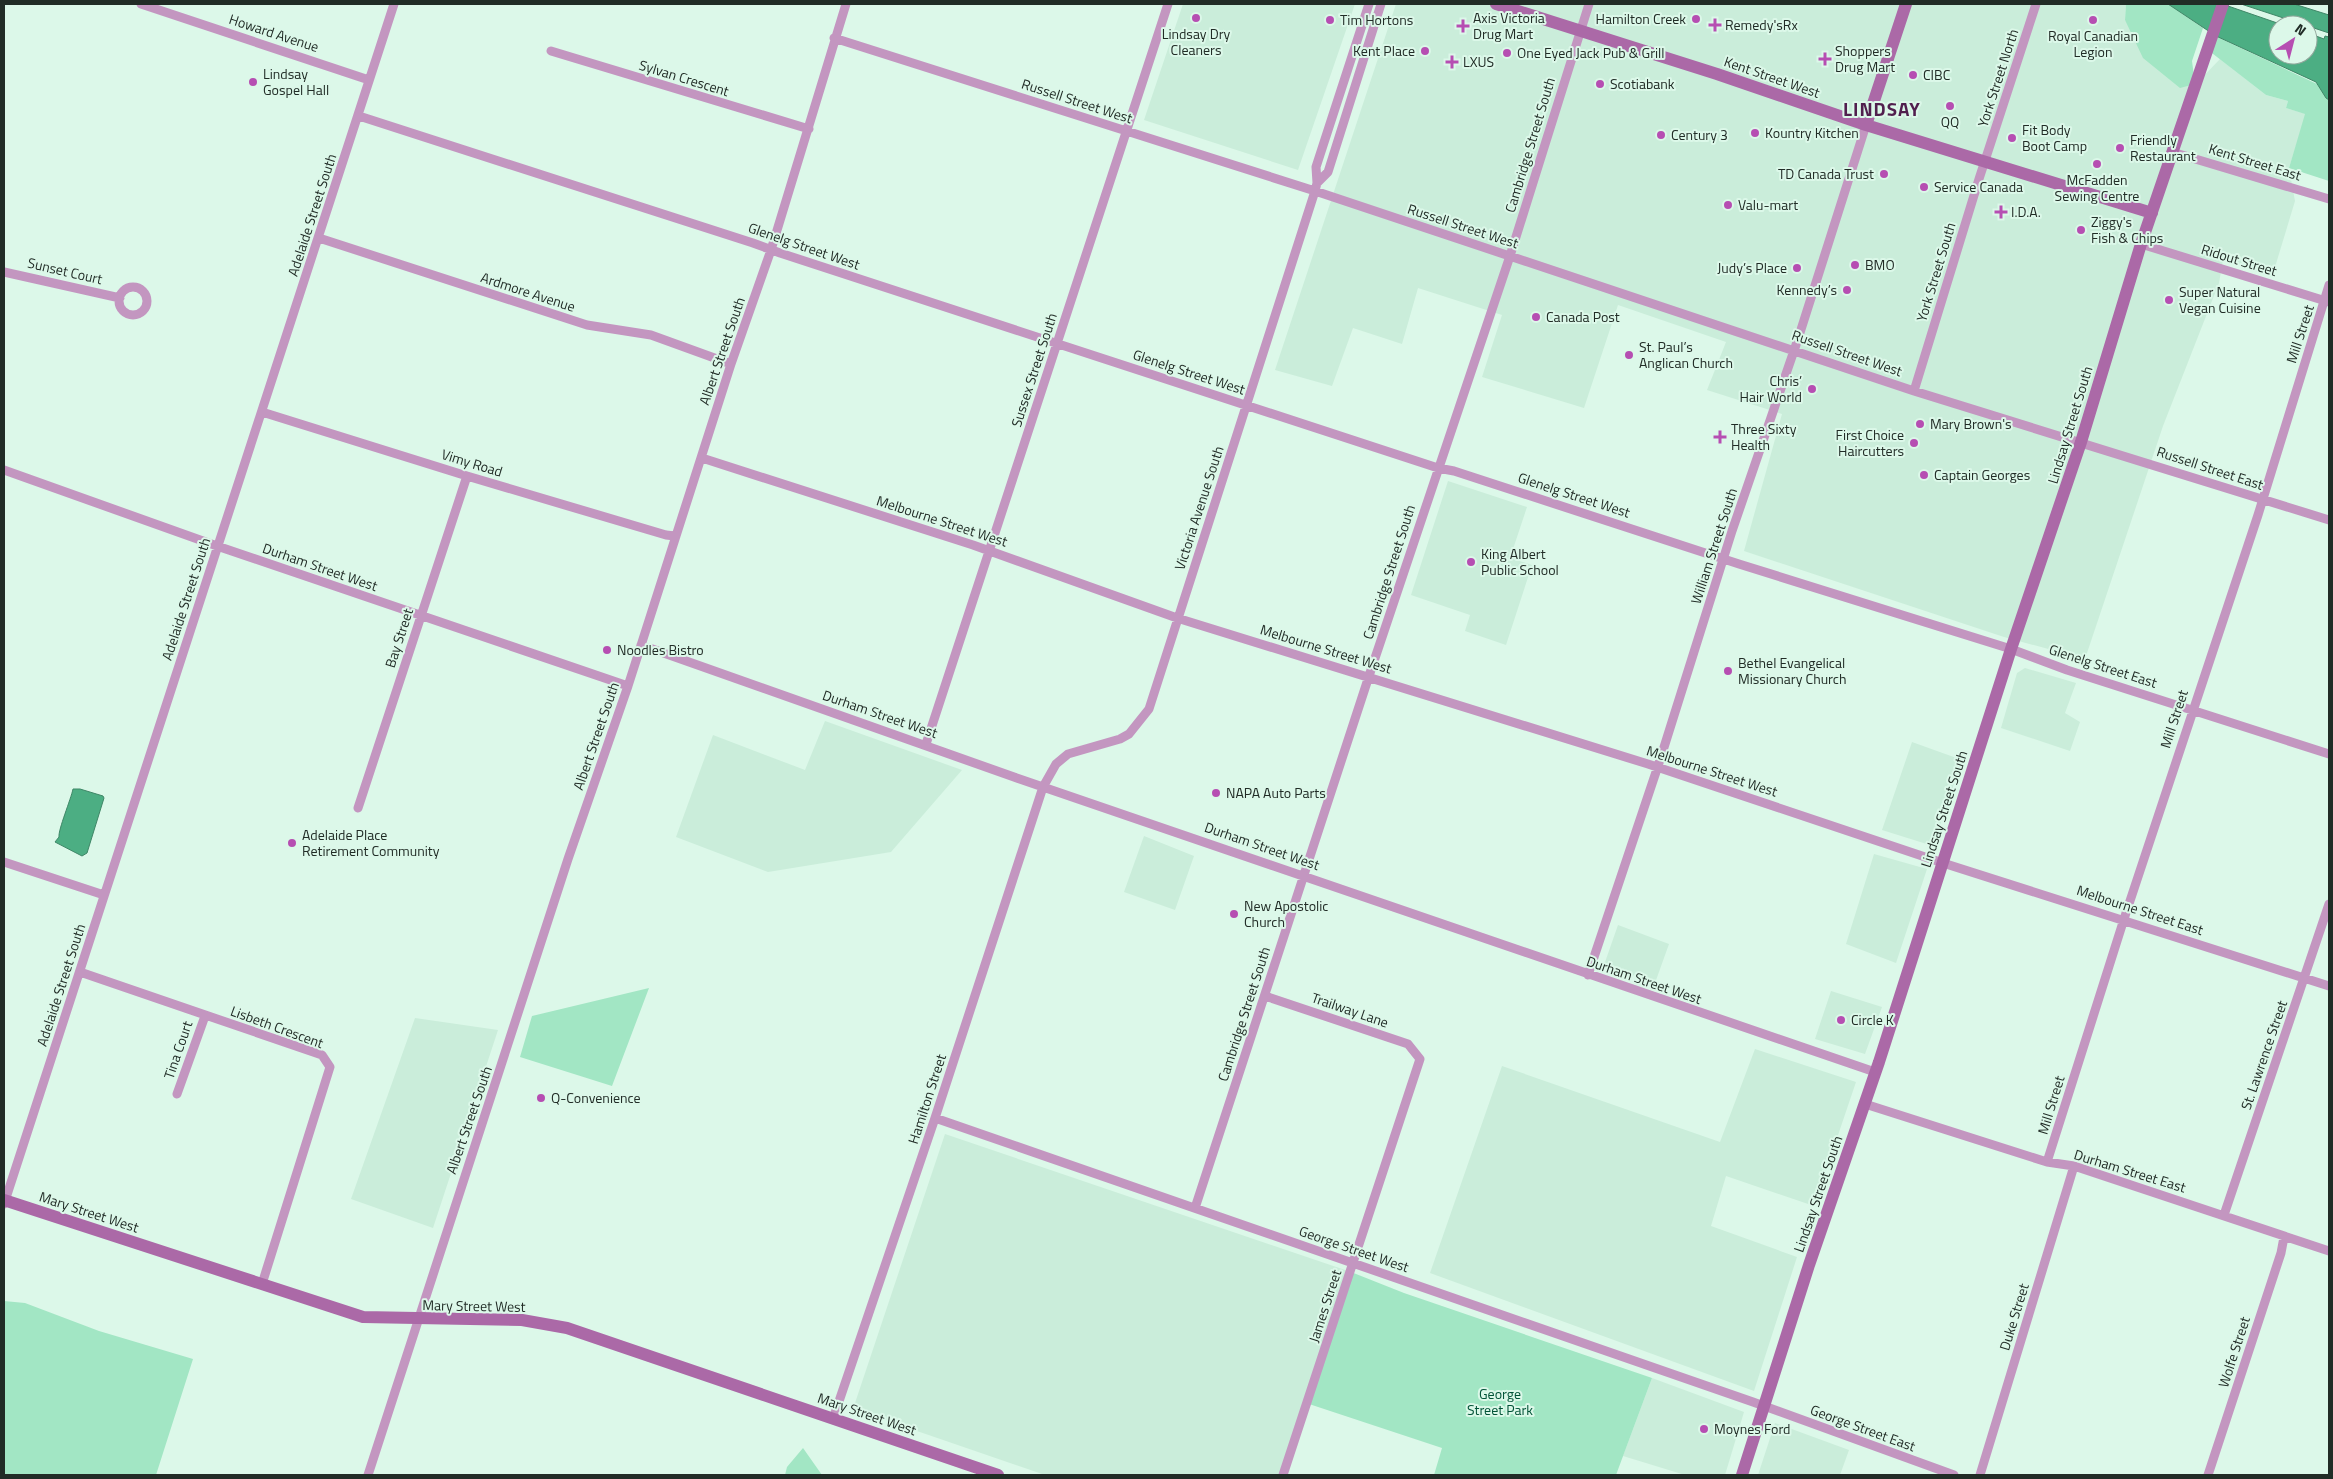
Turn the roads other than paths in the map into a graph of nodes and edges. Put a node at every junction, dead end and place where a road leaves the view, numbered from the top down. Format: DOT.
graph roads {
  1 [pos="141,4"];
  2 [pos="394,4"];
  3 [pos="846,4"];
  4 [pos="1168,4"];
  5 [pos="1370,4"];
  6 [pos="1381,4"];
  7 [pos="1496,4"];
  8 [pos="1589,4"];
  9 [pos="1906,4"];
  10 [pos="2036,4"];
  11 [pos="2223,4"];
  12 [pos="1581,31"];
  13 [pos="834,38"];
  14 [pos="551,51"];
  15 [pos="370,80"];
  16 [pos="359,116"];
  17 [pos="1866,125"];
  18 [pos="809,129"];
  19 [pos="1126,132"];
  20 [pos="2172,152"];
  21 [pos="1985,161"];
  22 [pos="1316,187"];
  23 [pos="2329,199"];
  24 [pos="2152,213"];
  25 [pos="319,238"];
  26 [pos="2141,244"];
  27 [pos="771,250"];
  28 [pos="1510,256"];
  29 [pos="4,272"];
  30 [pos="2329,286"];
  31 [pos="120,298"];
  32 [pos="2327,301"];
  33 [pos="1057,342"];
  34 [pos="1794,350"];
  35 [pos="731,364"];
  36 [pos="1914,391"];
  37 [pos="1247,404"];
  38 [pos="262,412"];
  39 [pos="2081,442"];
  40 [pos="702,458"];
  41 [pos="1438,468"];
  42 [pos="4,470"];
  43 [pos="467,476"];
  44 [pos="2262,499"];
  45 [pos="2329,520"];
  46 [pos="675,536"];
  47 [pos="217,546"];
  48 [pos="989,552"];
  49 [pos="1724,558"];
  50 [pos="421,616"];
  51 [pos="1177,618"];
  52 [pos="641,645"];
  53 [pos="2012,649"];
  54 [pos="1369,676"];
  55 [pos="628,686"];
  56 [pos="2192,709"];
  57 [pos="926,744"];
  58 [pos="2329,754"];
  59 [pos="1658,767"];
  60 [pos="1043,787"];
  61 [pos="358,808"];
  62 [pos="4,862"];
  63 [pos="1943,863"];
  64 [pos="1304,875"];
  65 [pos="104,895"];
  66 [pos="2329,904"];
  67 [pos="2124,919"];
  68 [pos="80,972"];
  69 [pos="1588,975"];
  70 [pos="2304,978"];
  71 [pos="2329,986"];
  72 [pos="1265,996"];
  73 [pos="204,1016"];
  74 [pos="1420,1059"];
  75 [pos="1875,1072"];
  76 [pos="177,1094"];
  77 [pos="1865,1104"];
  78 [pos="936,1118"];
  79 [pos="2047,1162"];
  80 [pos="2074,1166"];
  81 [pos="4,1201"];
  82 [pos="1195,1208"];
  83 [pos="2224,1215"];
  84 [pos="2284,1237"];
  85 [pos="2329,1251"];
  86 [pos="1354,1263"];
  87 [pos="262,1284"];
  88 [pos="418,1320"];
  89 [pos="1763,1406"];
  90 [pos="833,1419"];
  91 [pos="368,1475"];
  92 [pos="998,1475"];
  93 [pos="1283,1475"];
  94 [pos="1742,1475"];
  95 [pos="1954,1475"];
  96 [pos="1980,1475"];
  97 [pos="2208,1475"];
  1 -- 15 [label="street, Howard Avenue"];
  2 -- 15 [label="street, Adelaide Street South"];
  3 -- 13 [label="street, Albert Street South"];
  4 -- 19 [label="street, Sussex Street South"];
  5 -- 22 [label="street, Victoria Avenue South"];
  6 -- 22 [label="street, Victoria Avenue South"];
  7 -- 12 [label="main road, Kent Street West"];
  8 -- 12 [label="street, Cambridge Street South"];
  9 -- 17 [label="main road"];
  10 -- 21 [label="street, York Street North"];
  11 -- 20 [label="main road, Lindsay Street South"];
  12 -- 17 [label="main road, Kent Street West"];
  12 -- 28 [label="street, Cambridge Street South"];
  13 -- 18 [label="street, Albert Street South"];
  13 -- 19 [label="street, Russell Street West"];
  14 -- 18 [label="street, Sylvan Crescent"];
  15 -- 16 [label="street, Adelaide Street South"];
  16 -- 25 [label="street, Adelaide Street South"];
  16 -- 27 [label="street, Glenelg Street West"];
  17 -- 21 [label="main road, Kent Street West"];
  17 -- 34 [label="street, William Street South"];
  18 -- 27 [label="street, Albert Street South"];
  19 -- 22 [label="street, Russell Street West"];
  19 -- 33 [label="street, Sussex Street South"];
  20 -- 23 [label="street, Kent Street East"];
  20 -- 24 [label="main road, Lindsay Street South"];
  21 -- 24 [label="main road, Kent Street West"];
  21 -- 36 [label="street, York Street South"];
  22 -- 28 [label="street, Russell Street West"];
  22 -- 37 [label="street, Victoria Avenue South"];
  24 -- 26 [label="main road, Lindsay Street South"];
  25 -- 35 [label="street, Ardmore Avenue"];
  25 -- 38 [label="street, Adelaide Street South"];
  26 -- 32 [label="street, Ridout Street"];
  26 -- 39 [label="main road, Lindsay Street South"];
  27 -- 33 [label="street, Glenelg Street West"];
  27 -- 35 [label="street, Albert Street South"];
  28 -- 34 [label="street, Russell Street West"];
  28 -- 41 [label="street, Cambridge Street South"];
  29 -- 31 [label="street, Sunset Court"];
  30 -- 32 [label="street, Mill Street"];
  32 -- 44 [label="street, Mill Street"];
  33 -- 37 [label="street, Glenelg Street West"];
  33 -- 48 [label="street, Sussex Street South"];
  34 -- 36 [label="street, Russell Street West"];
  34 -- 49 [label="street, William Street South"];
  35 -- 40 [label="street, Albert Street South"];
  36 -- 39 [label="street, Russell Street West"];
  37 -- 41 [label="street, Glenelg Street West"];
  37 -- 51 [label="street, Victoria Avenue South"];
  38 -- 43 [label="street, Vimy Road"];
  38 -- 47 [label="street, Adelaide Street South"];
  39 -- 44 [label="street, Russell Street East"];
  39 -- 53 [label="main road, Lindsay Street South"];
  40 -- 46 [label="street, Albert Street South"];
  40 -- 48 [label="street, Melbourne Street West"];
  41 -- 49 [label="street, Glenelg Street West"];
  41 -- 54 [label="street, Cambridge Street South"];
  42 -- 47 [label="street, Durham Street West"];
  43 -- 46 [label="street, Vimy Road"];
  43 -- 50 [label="street, Bay Street"];
  44 -- 45 [label="street, Russell Street East"];
  44 -- 56 [label="street, Mill Street"];
  46 -- 52 [label="street, Albert Street South"];
  47 -- 50 [label="street, Durham Street West"];
  47 -- 65 [label="street, Adelaide Street South"];
  48 -- 51 [label="street, Melbourne Street West"];
  48 -- 57 [label="street, Sussex Street South"];
  49 -- 53 [label="street, Glenelg Street West"];
  49 -- 59 [label="street, William Street South"];
  50 -- 55 [label="street, Durham Street West"];
  50 -- 61 [label="street, Bay Street"];
  51 -- 54 [label="street, Melbourne Street West"];
  51 -- 60 [label="street, Victoria Avenue South"];
  52 -- 55 [label="street, Albert Street South"];
  52 -- 57 [label="street, Durham Street West"];
  53 -- 56 [label="street, Glenelg Street East"];
  53 -- 63 [label="main road, Lindsay Street South"];
  54 -- 59 [label="street, Melbourne Street West"];
  54 -- 64 [label="street, Cambridge Street South"];
  55 -- 88 [label="street, Albert Street South"];
  56 -- 58 [label="street, Glenelg Street East"];
  56 -- 67 [label="street, Mill Street"];
  57 -- 60 [label="street, Durham Street West"];
  59 -- 63 [label="street, Melbourne Street West"];
  59 -- 69 [label="street, William Street South"];
  60 -- 64 [label="street, Durham Street West"];
  60 -- 78 [label="street, Hamilton Street"];
  62 -- 65 [label="street"];
  63 -- 67 [label="street, Melbourne Street East"];
  63 -- 75 [label="main road, Lindsay Street South"];
  64 -- 69 [label="street, Durham Street West"];
  64 -- 72 [label="street, Cambridge Street South"];
  65 -- 68 [label="street, Adelaide Street South"];
  66 -- 70 [label="street, St. Lawrence Street"];
  67 -- 70 [label="street, Melbourne Street East"];
  67 -- 79 [label="street, Mill Street"];
  68 -- 73 [label="street, Lisbeth Crescent"];
  68 -- 81 [label="street, Adelaide Street South"];
  69 -- 75 [label="street, Durham Street West"];
  70 -- 71 [label="street, Melbourne Street East"];
  70 -- 83 [label="street, St. Lawrence Street"];
  72 -- 74 [label="street, Trailway Lane"];
  72 -- 82 [label="street, Cambridge Street South"];
  73 -- 76 [label="street, Tina Court"];
  73 -- 87 [label="street, Lisbeth Crescent"];
  74 -- 86 [label="street, James Street"];
  75 -- 77 [label="main road, Lindsay Street South"];
  77 -- 79 [label="street, Durham Street East"];
  77 -- 89 [label="main road, Lindsay Street South"];
  78 -- 82 [label="street, George Street West"];
  78 -- 90 [label="street, Hamilton Street"];
  79 -- 80 [label="street, Durham Street East"];
  80 -- 83 [label="street, Durham Street East"];
  80 -- 96 [label="street, Duke Street"];
  81 -- 87 [label="main road, Mary Street West"];
  82 -- 86 [label="street, George Street West"];
  83 -- 84 [label="street, Durham Street East"];
  84 -- 85 [label="street, Durham Street East"];
  84 -- 97 [label="street, Wolfe Street"];
  86 -- 89 [label="street, George Street West"];
  86 -- 93 [label="street, James Street"];
  87 -- 88 [label="main road, Mary Street West"];
  88 -- 90 [label="main road, Mary Street West"];
  88 -- 91 [label="street, Albert Street South"];
  89 -- 94 [label="main road, Lindsay Street South"];
  89 -- 95 [label="street, George Street East"];
  90 -- 92 [label="main road, Mary Street West"];
}
